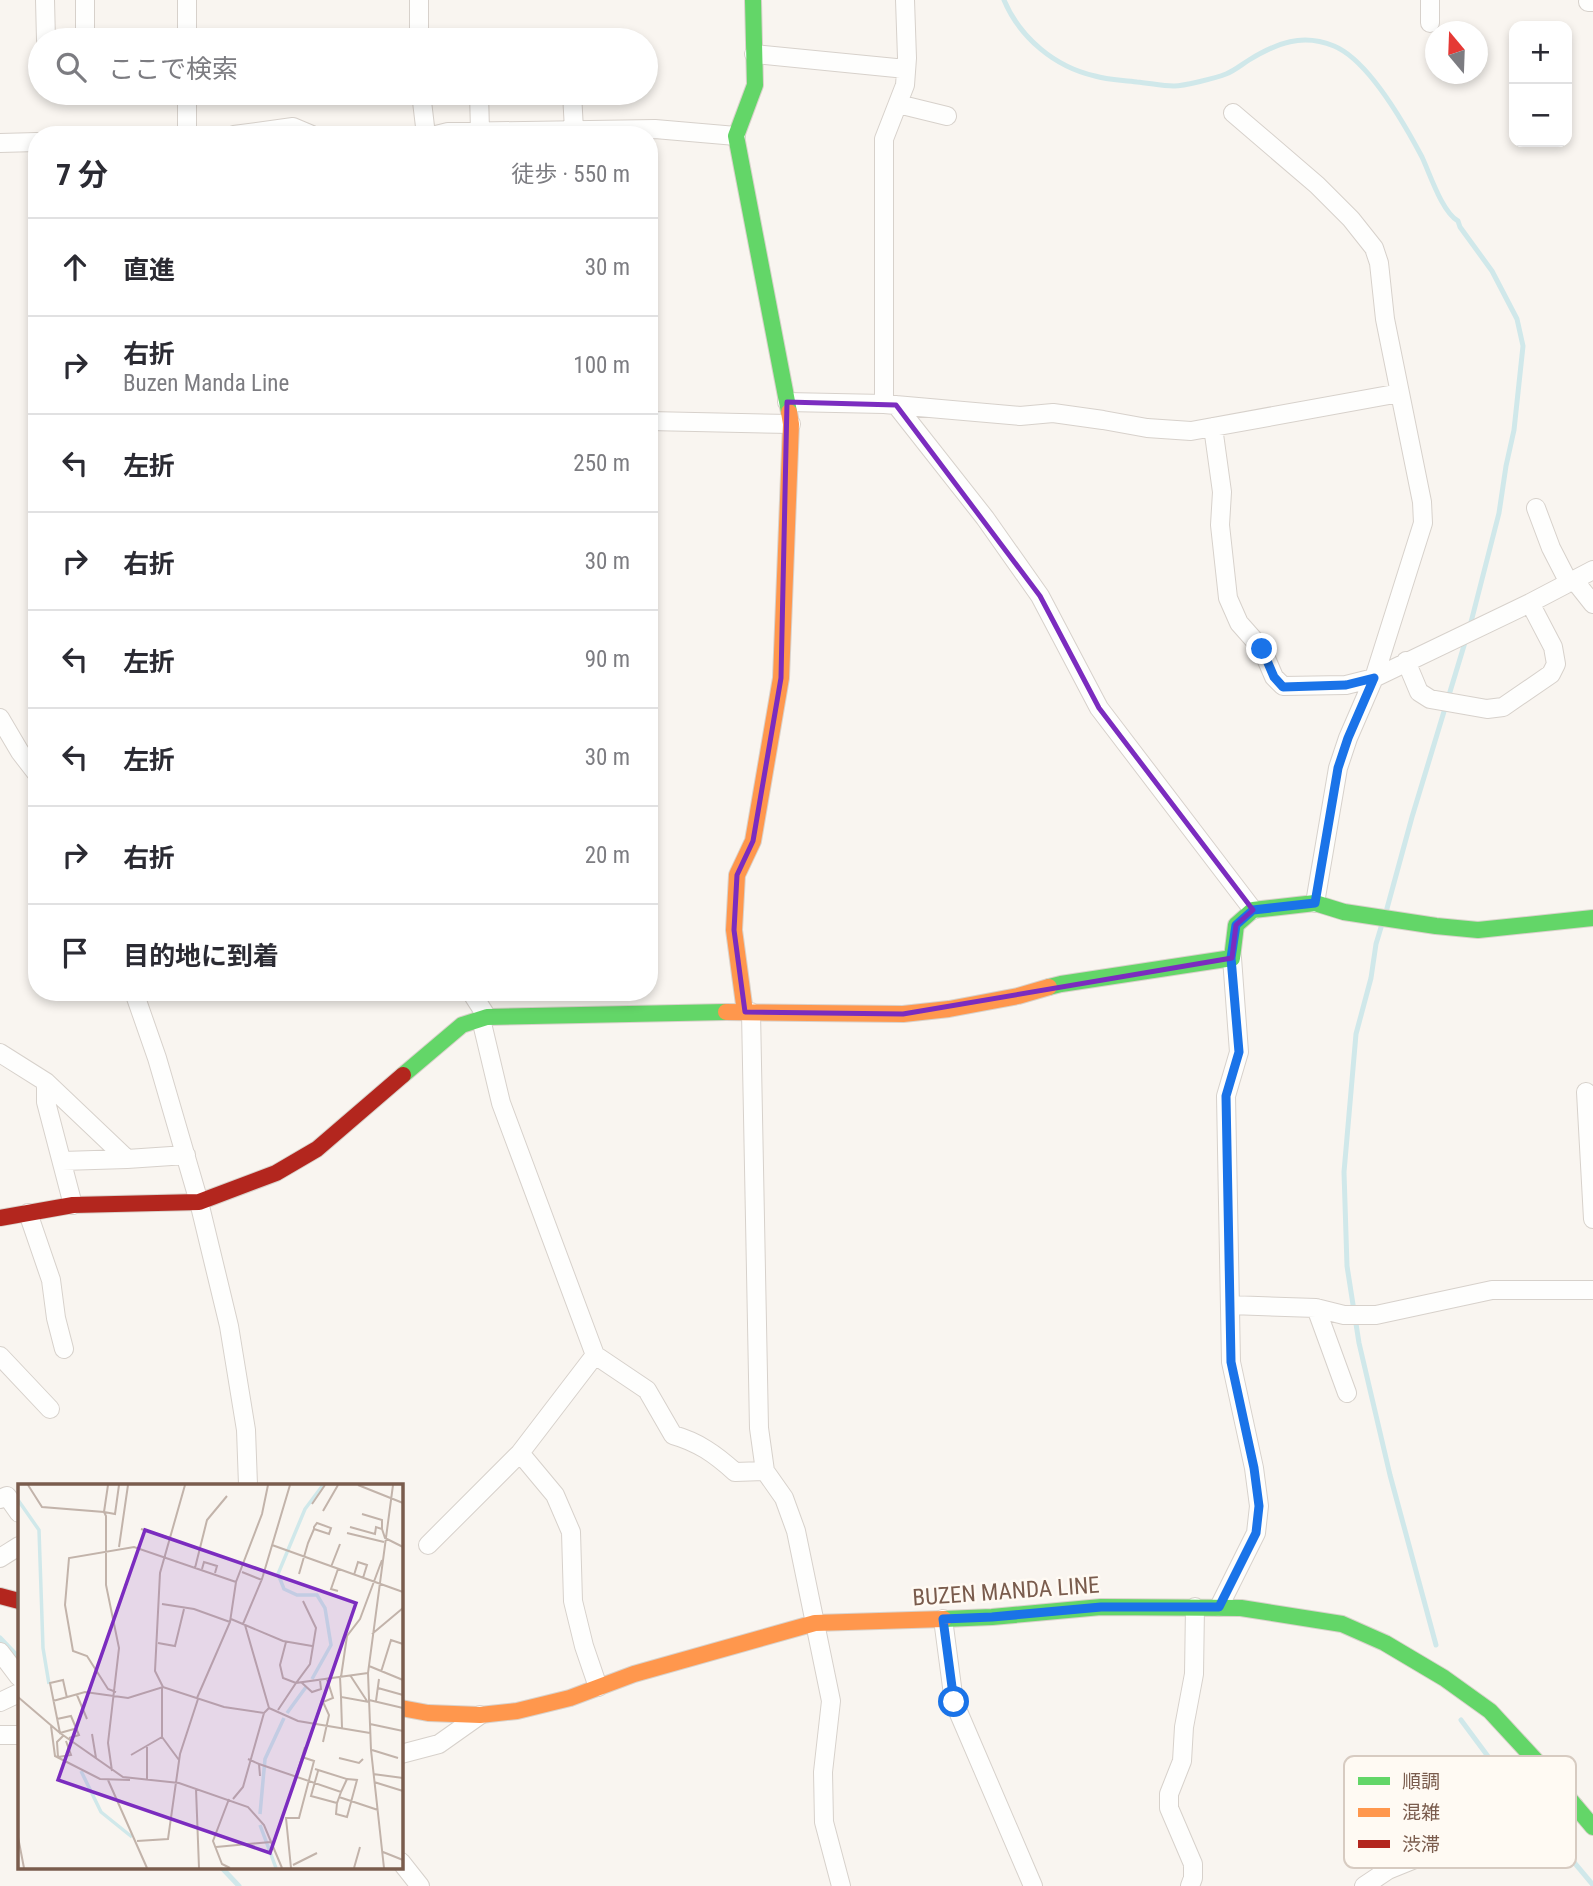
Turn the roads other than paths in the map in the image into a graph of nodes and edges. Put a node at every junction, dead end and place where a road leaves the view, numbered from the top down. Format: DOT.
graph roads {
  1 [pos="45,0"];
  2 [pos="85,0"];
  3 [pos="187,0"];
  4 [pos="419,0"];
  5 [pos="753,0"];
  6 [pos="905,0"];
  7 [pos="1430,0"];
  8 [pos="1430,21"];
  9 [pos="46,28"];
  10 [pos="85,28"];
  11 [pos="187,28"];
  12 [pos="419,28"];
  13 [pos="754,54"];
  14 [pos="906,69"];
  15 [pos="898,104"];
  16 [pos="187,105"];
  17 [pos="422,105"];
  18 [pos="479,105"];
  19 [pos="573,105"];
  20 [pos="1233,113"];
  21 [pos="947,116"];
  22 [pos="187,126"];
  23 [pos="425,126"];
  24 [pos="480,126"];
  25 [pos="574,126"];
  26 [pos="658,129"];
  27 [pos="736,136"];
  28 [pos="28,142"];
  29 [pos="0,143"];
  30 [pos="1400,394"];
  31 [pos="787,402"];
  32 [pos="890,405"];
  33 [pos="658,421"];
  34 [pos="791,424"];
  35 [pos="1213,427"];
  36 [pos="1536,508"];
  37 [pos="1593,570"];
  38 [pos="1571,582"];
  39 [pos="1530,603"];
  40 [pos="1593,604"];
  41 [pos="1406,661"];
  42 [pos="1374,678"];
  43 [pos="0,718"];
  44 [pos="28,762"];
  45 [pos="1315,903"];
  46 [pos="1253,910"];
  47 [pos="1593,918"];
  48 [pos="1231,958"];
  49 [pos="137,1001"];
  50 [pos="476,1001"];
  51 [pos="748,1012"];
  52 [pos="484,1018"];
  53 [pos="0,1053"];
  54 [pos="46,1082"];
  55 [pos="1586,1092"];
  56 [pos="186,1156"];
  57 [pos="127,1159"];
  58 [pos="62,1161"];
  59 [pos="1592,1165"];
  60 [pos="199,1202"];
  61 [pos="73,1205"];
  62 [pos="27,1213"];
  63 [pos="0,1218"];
  64 [pos="1593,1219"];
  65 [pos="1593,1290"];
  66 [pos="1230,1305"];
  67 [pos="1316,1308"];
  68 [pos="64,1349"];
  69 [pos="595,1355"];
  70 [pos="0,1356"];
  71 [pos="1347,1393"];
  72 [pos="50,1409"];
  73 [pos="520,1453"];
  74 [pos="765,1471"];
  75 [pos="248,1484"];
  76 [pos="0,1499"];
  77 [pos="18,1512"];
  78 [pos="428,1545"];
  79 [pos="18,1547"];
  80 [pos="0,1558"];
  81 [pos="0,1596"];
  82 [pos="18,1601"];
  83 [pos="1195,1607"];
  84 [pos="1219,1607"];
  85 [pos="943,1619"];
  86 [pos="815,1623"];
  87 [pos="0,1652"];
  88 [pos="18,1676"];
  89 [pos="598,1687"];
  90 [pos="18,1693"];
  91 [pos="0,1702"];
  92 [pos="402,1708"];
  93 [pos="480,1716"];
  94 [pos="0,1735"];
  95 [pos="18,1735"];
  96 [pos="402,1754"];
  97 [pos="1532,1756"];
  98 [pos="1576,1808"];
  99 [pos="1593,1828"];
  100 [pos="402,1863"];
  101 [pos="1393,1868"];
  102 [pos="420,1886"];
  103 [pos="841,1886"];
  104 [pos="1033,1886"];
  105 [pos="1190,1886"];
  106 [pos="1364,1886"];
  1 -- 9 [label="street"];
  2 -- 10 [label="street"];
  3 -- 11 [label="street"];
  4 -- 12 [label="street"];
  5 -- 13 [label="street"];
  6 -- 14 [label="street"];
  7 -- 8 [label="street"];
  13 -- 14 [label="street"];
  13 -- 27 [label="street"];
  14 -- 15 [label="street"];
  15 -- 21 [label="street"];
  15 -- 32 [label="street"];
  16 -- 22 [label="street"];
  17 -- 23 [label="street"];
  18 -- 24 [label="street"];
  19 -- 25 [label="street"];
  20 -- 30 [label="street"];
  26 -- 27 [label="street"];
  27 -- 31 [label="street"];
  28 -- 29 [label="street"];
  30 -- 35 [label="street"];
  30 -- 42 [label="street"];
  31 -- 32 [label="street"];
  31 -- 34 [label="street"];
  32 -- 35 [label="street"];
  32 -- 46 [label="street"];
  33 -- 34 [label="street"];
  34 -- 51 [label="street"];
  35 -- 42 [label="street"];
  36 -- 38 [label="street"];
  37 -- 38 [label="street"];
  38 -- 39 [label="street"];
  38 -- 40 [label="street"];
  39 -- 41 [label="street"];
  39 -- 41 [label="street"];
  41 -- 42 [label="street"];
  42 -- 45 [label="street"];
  43 -- 44 [label="street"];
  45 -- 46 [label="street"];
  45 -- 47 [label="street"];
  46 -- 48 [label="street"];
  48 -- 51 [label="street"];
  48 -- 66 [label="street"];
  49 -- 56 [label="street"];
  50 -- 52 [label="street"];
  51 -- 52 [label="street"];
  51 -- 74 [label="street"];
  52 -- 60 [label="street"];
  52 -- 69 [label="street"];
  53 -- 54 [label="street"];
  54 -- 57 [label="street"];
  54 -- 58 [label="street"];
  55 -- 59 [label="street"];
  56 -- 57 [label="street"];
  56 -- 60 [label="street"];
  57 -- 58 [label="street"];
  58 -- 61 [label="street"];
  59 -- 64 [label="street"];
  60 -- 61 [label="street"];
  60 -- 75 [label="street"];
  61 -- 62 [label="street"];
  62 -- 63 [label="street"];
  62 -- 68 [label="street"];
  65 -- 67 [label="street"];
  66 -- 67 [label="street"];
  66 -- 84 [label="street"];
  67 -- 71 [label="street"];
  69 -- 73 [label="street"];
  69 -- 74 [label="street"];
  70 -- 72 [label="street"];
  73 -- 78 [label="street"];
  73 -- 89 [label="street"];
  74 -- 86 [label="street"];
  76 -- 77 [label="street"];
  79 -- 80 [label="street"];
  81 -- 82 [label="street"];
  83 -- 84 [label="street, BUZEN MANDA LINE"];
  83 -- 85 [label="street, BUZEN MANDA LINE"];
  83 -- 105 [label="street"];
  84 -- 97 [label="street, BUZEN MANDA LINE"];
  85 -- 86 [label="street, BUZEN MANDA LINE"];
  85 -- 104 [label="street"];
  86 -- 89 [label="street, BUZEN MANDA LINE"];
  86 -- 103 [label="street"];
  87 -- 88 [label="street"];
  89 -- 93 [label="street, BUZEN MANDA LINE"];
  90 -- 91 [label="street"];
  92 -- 93 [label="street, BUZEN MANDA LINE"];
  93 -- 96 [label="street"];
  94 -- 95 [label="street"];
  98 -- 99 [label="street, BUZEN MANDA LINE"];
  100 -- 102 [label="street"];
  101 -- 106 [label="street"];
}
